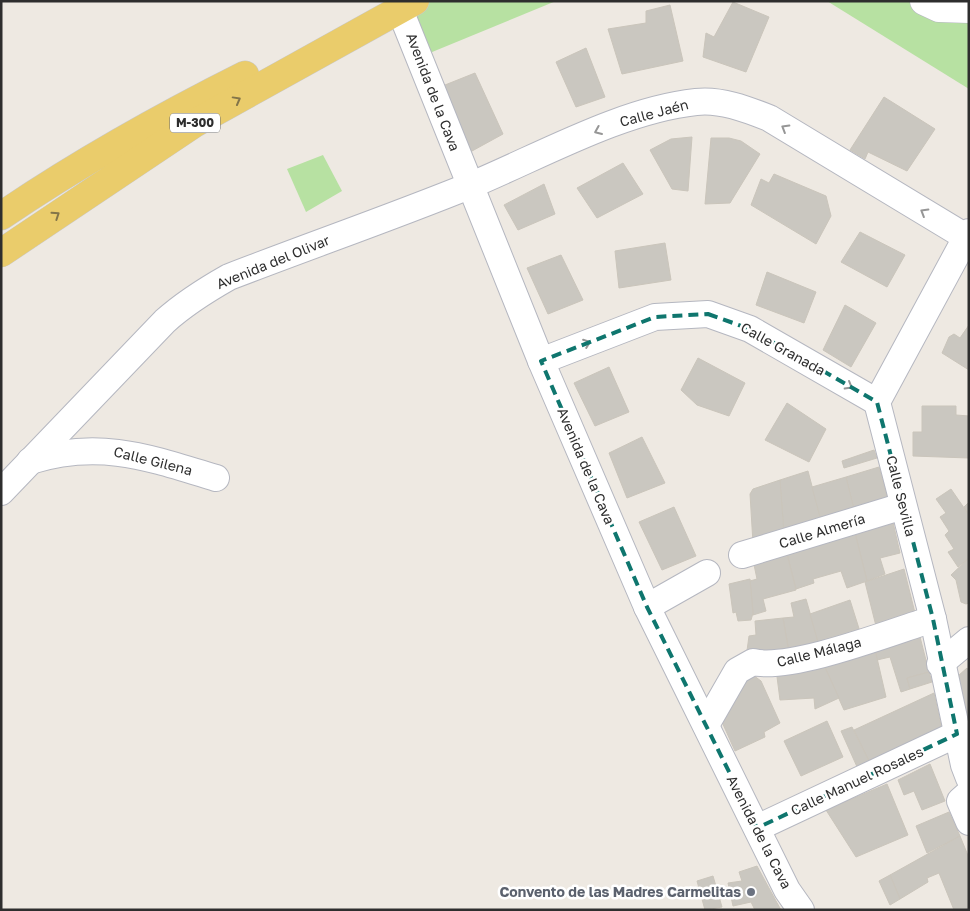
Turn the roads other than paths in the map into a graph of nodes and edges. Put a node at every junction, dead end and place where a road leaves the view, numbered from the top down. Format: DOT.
graph roads {
  1 [pos="924,1"];
  2 [pos="407,4"];
  3 [pos="969,8"];
  4 [pos="136,131"];
  5 [pos="470,186"];
  6 [pos="1,216"];
  7 [pos="1,233"];
  8 [pos="967,235"];
  9 [pos="1,253"];
  10 [pos="541,361"];
  11 [pos="877,402"];
  12 [pos="29,461"];
  13 [pos="216,478"];
  14 [pos="1,492"];
  15 [pos="903,506"];
  16 [pos="742,555"];
  17 [pos="707,573"];
  18 [pos="647,607"];
  19 [pos="933,619"];
  20 [pos="969,640"];
  21 [pos="940,664"];
  22 [pos="706,725"];
  23 [pos="957,734"];
  24 [pos="966,798"];
  25 [pos="757,828"];
  26 [pos="801,910"];
  1 -- 3 [label="street"];
  2 -- 4 [label="main road, M-300"];
  2 -- 5 [label="street, Avenida de la Cava"];
  9 -- 2 [label="main road, M-300, one-way"];
  4 -- 6 [label="main road, M-300"];
  4 -- 7 [label="main road, M-300"];
  8 -- 5 [label="street, Calle Jaén, one-way"];
  5 -- 10 [label="street, Avenida de la Cava"];
  5 -- 12 [label="street, Avenida del Olivar"];
  8 -- 11 [label="street"];
  10 -- 11 [label="street, Calle Granada, one-way"];
  10 -- 18 [label="street, Avenida de la Cava"];
  11 -- 15 [label="street, Calle Sevilla"];
  12 -- 13 [label="street, Calle Gilena"];
  12 -- 14 [label="street, Avenida del Olivar"];
  15 -- 16 [label="street, Calle Almería"];
  15 -- 19 [label="street, Calle Sevilla"];
  17 -- 18 [label="street"];
  18 -- 22 [label="street, Avenida de la Cava"];
  19 -- 21 [label="street, Calle Sevilla"];
  19 -- 22 [label="street, Calle Málaga"];
  20 -- 21 [label="street"];
  21 -- 23 [label="street, Calle Sevilla"];
  22 -- 25 [label="street, Avenida de la Cava"];
  23 -- 24 [label="street, Calle Sevilla"];
  23 -- 25 [label="street, Calle Manuel Rosales"];
  25 -- 26 [label="street, Avenida de la Cava"];
}
